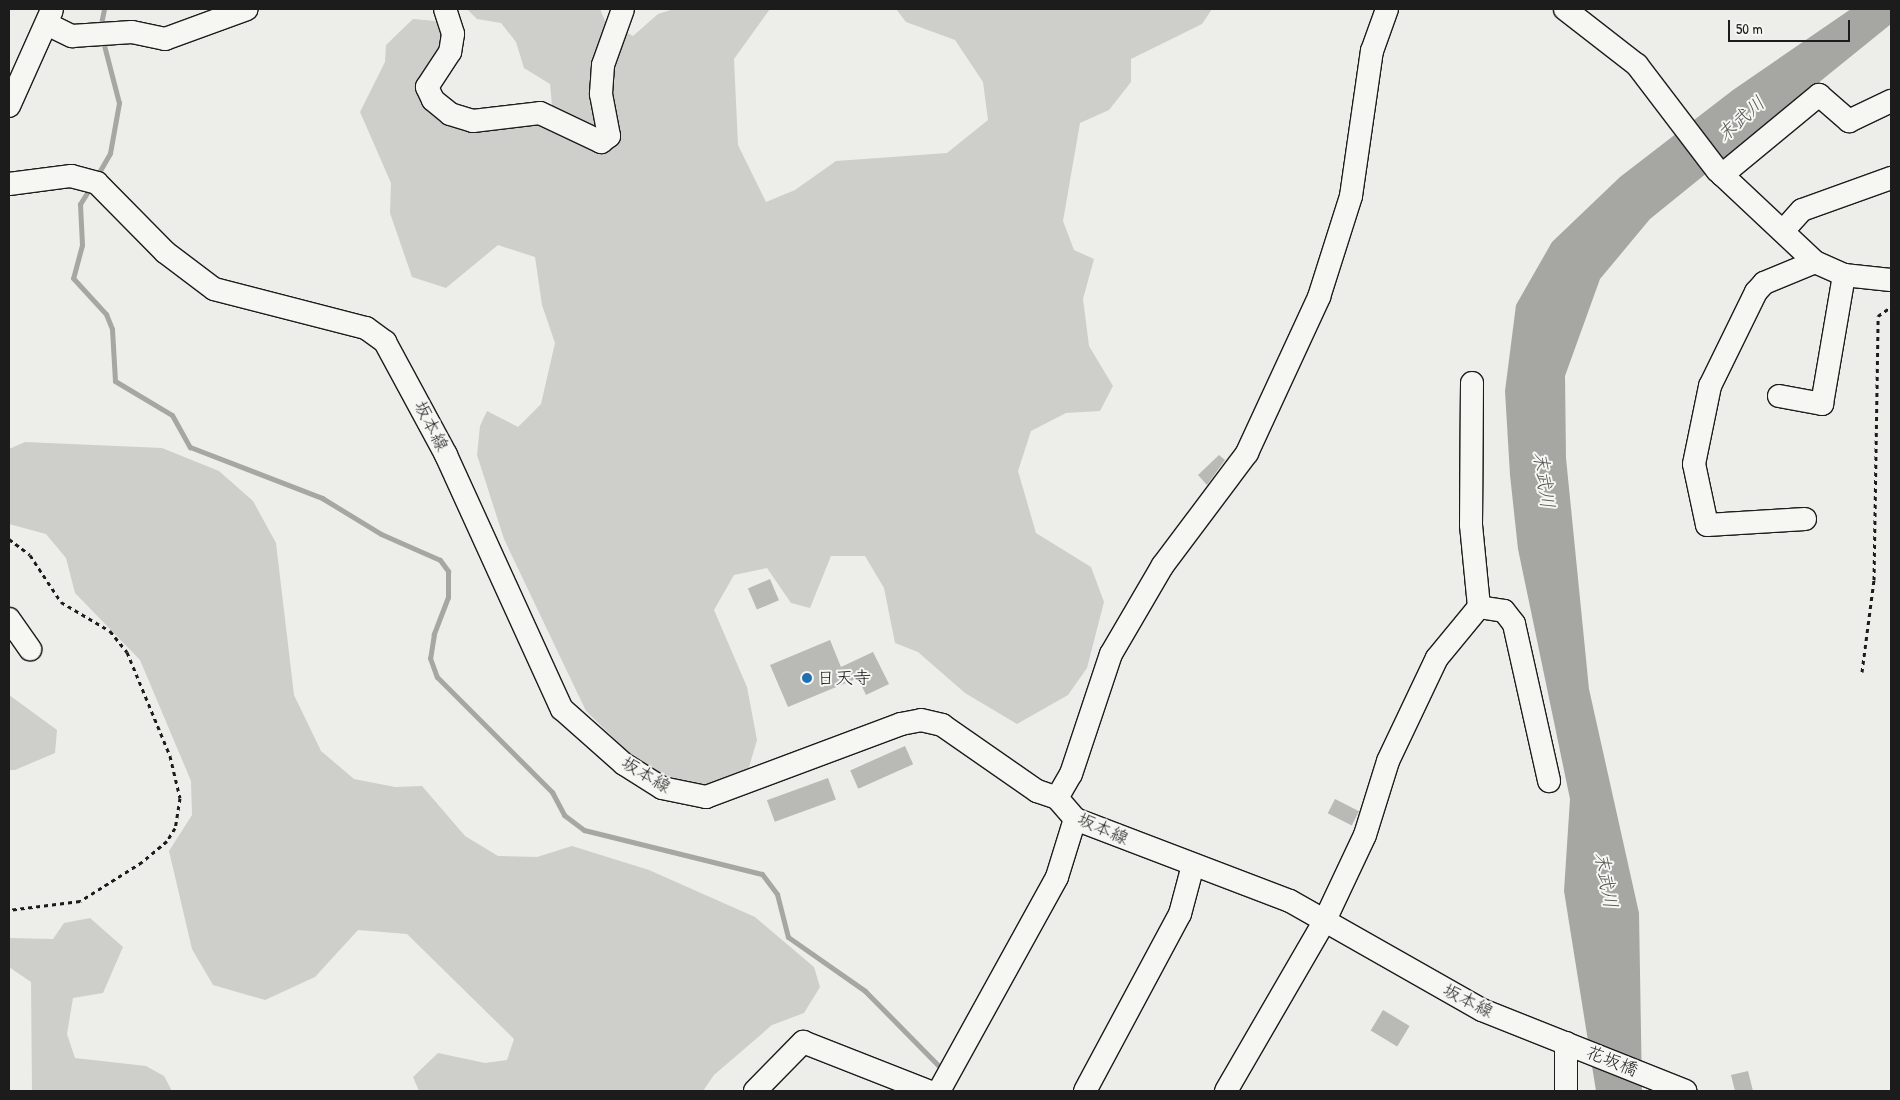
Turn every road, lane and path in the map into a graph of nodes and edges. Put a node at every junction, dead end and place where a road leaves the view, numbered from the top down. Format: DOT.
graph roads {
  1 [pos="247,9"];
  2 [pos="445,9"];
  3 [pos="623,9"];
  4 [pos="1387,9"];
  5 [pos="1565,9"];
  6 [pos="50,16"];
  7 [pos="1891,101"];
  8 [pos="9,106"];
  9 [pos="1720,172"];
  10 [pos="1891,178"];
  11 [pos="9,184"];
  12 [pos="1783,231"];
  13 [pos="1815,262"];
  14 [pos="1844,275"];
  15 [pos="1891,280"];
  16 [pos="1891,307"];
  17 [pos="1472,383"];
  18 [pos="1779,396"];
  19 [pos="1805,519"];
  20 [pos="9,539"];
  21 [pos="1479,607"];
  22 [pos="9,619"];
  23 [pos="30,649"];
  24 [pos="1862,672"];
  25 [pos="1550,781"];
  26 [pos="1057,798"];
  27 [pos="1075,819"];
  28 [pos="1194,866"];
  29 [pos="9,910"];
  30 [pos="1325,920"];
  31 [pos="1572,1046"];
  32 [pos="1680,1089"];
  33 [pos="930,1090"];
  34 [pos="755,1091"];
  35 [pos="1085,1091"];
  36 [pos="1226,1091"];
  37 [pos="1566,1091"];
  1 -- 6 [label="street"];
  2 -- 3 [label="street"];
  4 -- 26 [label="street"];
  5 -- 9 [label="street"];
  6 -- 8 [label="street"];
  7 -- 9 [label="street"];
  9 -- 12 [label="street"];
  10 -- 12 [label="street"];
  11 -- 26 [label="street, 坂本線"];
  12 -- 13 [label="street"];
  13 -- 14 [label="street"];
  13 -- 19 [label="street"];
  14 -- 15 [label="street"];
  14 -- 18 [label="street"];
  16 -- 24 [label="path"];
  17 -- 21 [label="street"];
  20 -- 29 [label="path"];
  21 -- 25 [label="street"];
  21 -- 30 [label="street"];
  22 -- 23 [label="street"];
  26 -- 27 [label="street, 坂本線"];
  27 -- 28 [label="street, 坂本線"];
  27 -- 33 [label="street"];
  28 -- 30 [label="street, 坂本線"];
  28 -- 35 [label="street"];
  30 -- 31 [label="street, 坂本線"];
  30 -- 36 [label="street"];
  31 -- 32 [label="street, 花坂橋"];
  31 -- 37 [label="street"];
  33 -- 34 [label="street"];
}
